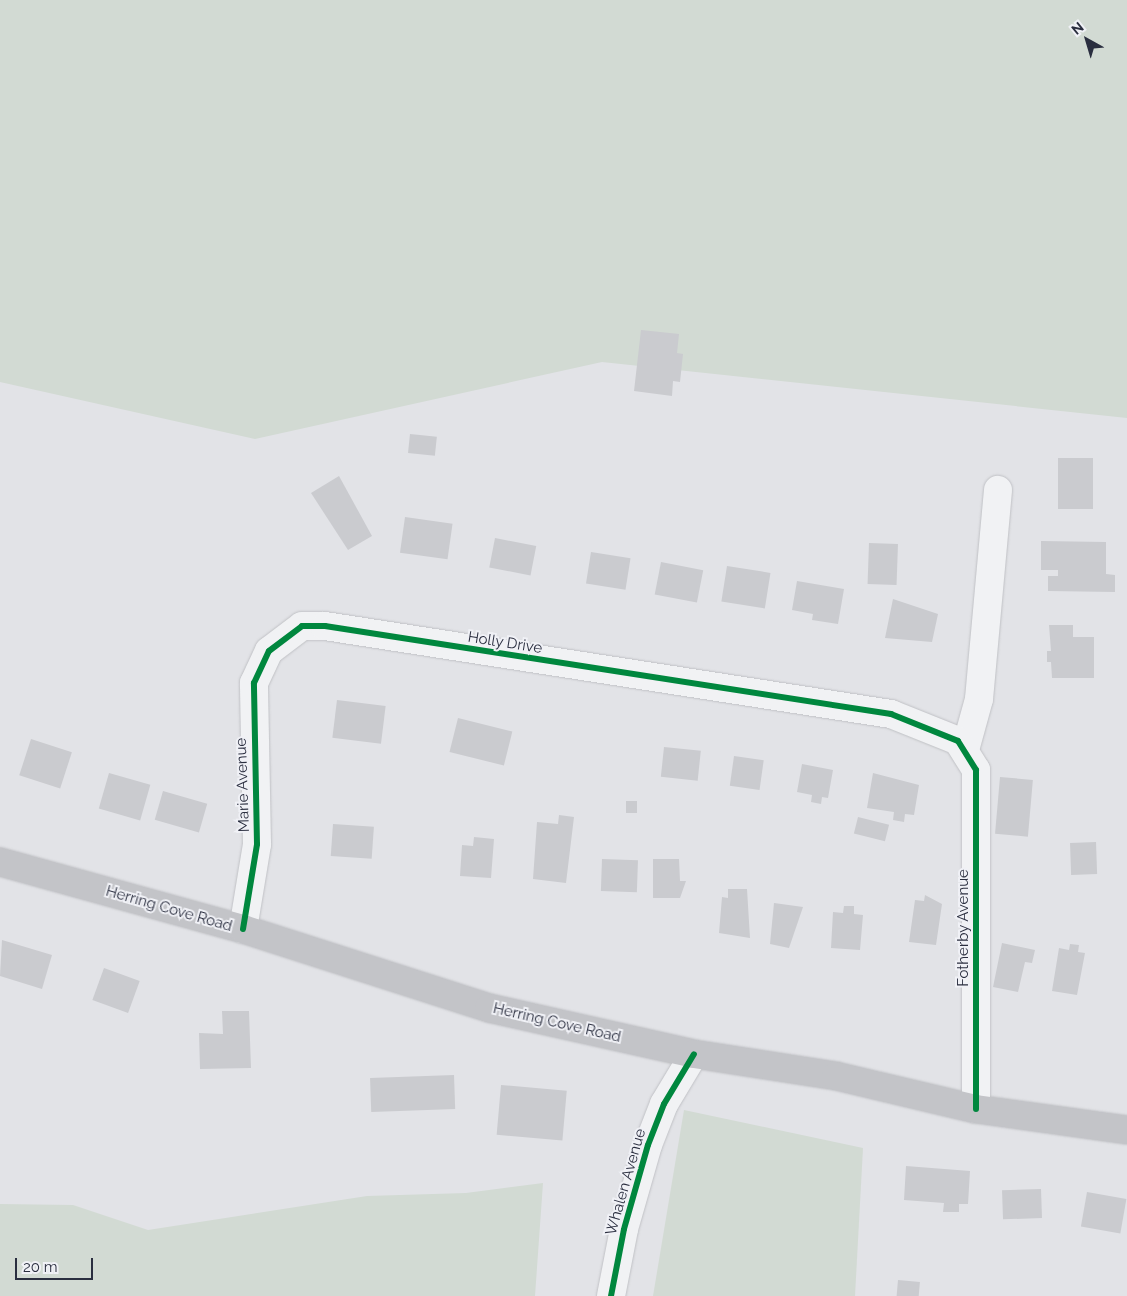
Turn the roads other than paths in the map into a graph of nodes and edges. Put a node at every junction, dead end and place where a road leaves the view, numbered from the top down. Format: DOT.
graph roads {
  1 [pos="998,490"];
  2 [pos="276,645"];
  3 [pos="965,750"];
  4 [pos="0,862"];
  5 [pos="243,929"];
  6 [pos="694,1054"];
  7 [pos="976,1109"];
  8 [pos="1127,1130"];
  9 [pos="611,1296"];
  1 -- 3 [label="street"];
  2 -- 3 [label="street, Holly Drive"];
  2 -- 5 [label="street, Marie Avenue"];
  3 -- 7 [label="street, Fotherby Avenue"];
  4 -- 5 [label="main road, Herring Cove Road"];
  5 -- 6 [label="main road, Herring Cove Road"];
  6 -- 7 [label="main road, Herring Cove Road"];
  6 -- 9 [label="street, Whalen Avenue"];
  7 -- 8 [label="main road, Herring Cove Road"];
}
